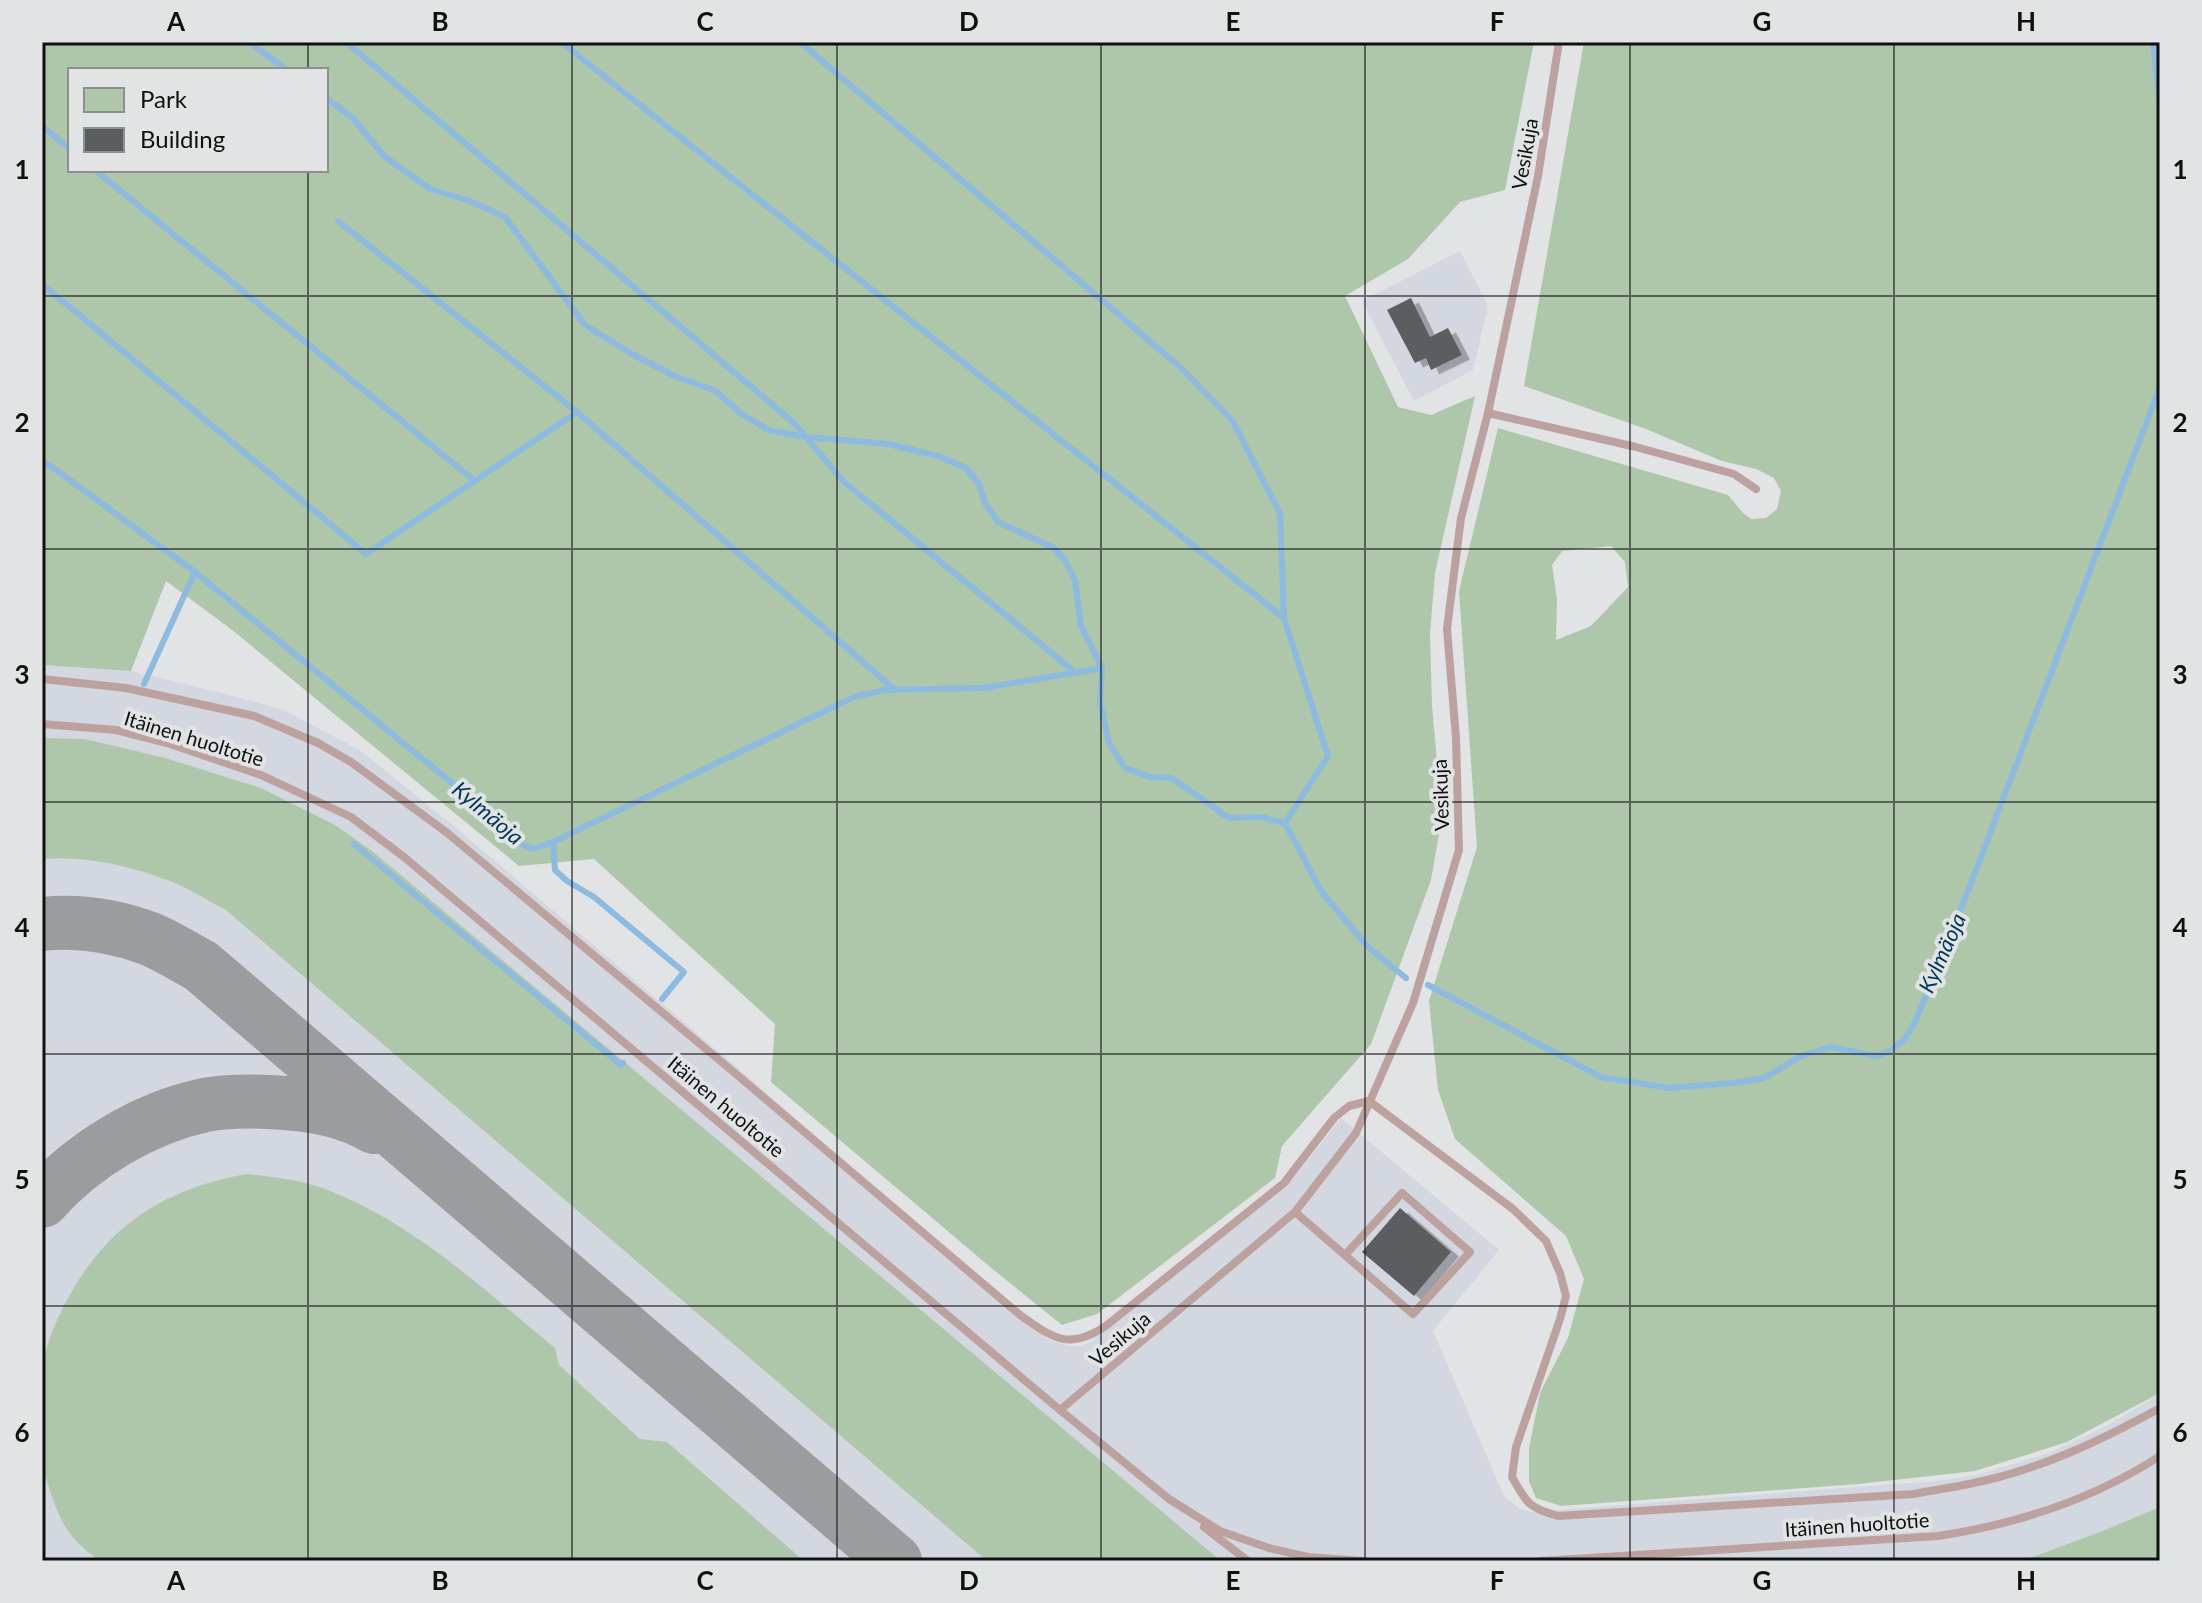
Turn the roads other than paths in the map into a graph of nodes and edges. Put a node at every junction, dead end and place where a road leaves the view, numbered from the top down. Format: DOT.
graph roads {
  1 [pos="1559,42"];
  2 [pos="1488,413"];
  3 [pos="1756,489"];
  4 [pos="42,679"];
  5 [pos="42,724"];
  6 [pos="1369,1101"];
  7 [pos="1295,1212"];
  8 [pos="1345,1255"];
  9 [pos="2160,1408"];
  10 [pos="1060,1410"];
  11 [pos="2160,1456"];
  12 [pos="1169,1499"];
  13 [pos="1248,1561"];
  14 [pos="1363,1561"];
  15 [pos="1541,1561"];
  1 -- 2 [label="lane, Vesikuja"];
  2 -- 3 [label="lane"];
  2 -- 6 [label="lane, Vesikuja"];
  4 -- 6 [label="lane"];
  5 -- 10 [label="lane, Itäinen huoltotie"];
  6 -- 7 [label="lane, Vesikuja"];
  6 -- 9 [label="lane"];
  7 -- 8 [label="lane"];
  7 -- 10 [label="lane, Vesikuja"];
  8 -- 8 [label="lane"];
  10 -- 12 [label="lane, Itäinen huoltotie"];
  11 -- 15 [label="lane, Itäinen huoltotie"];
  12 -- 13 [label="lane"];
  12 -- 14 [label="lane, Itäinen huoltotie"];
}
